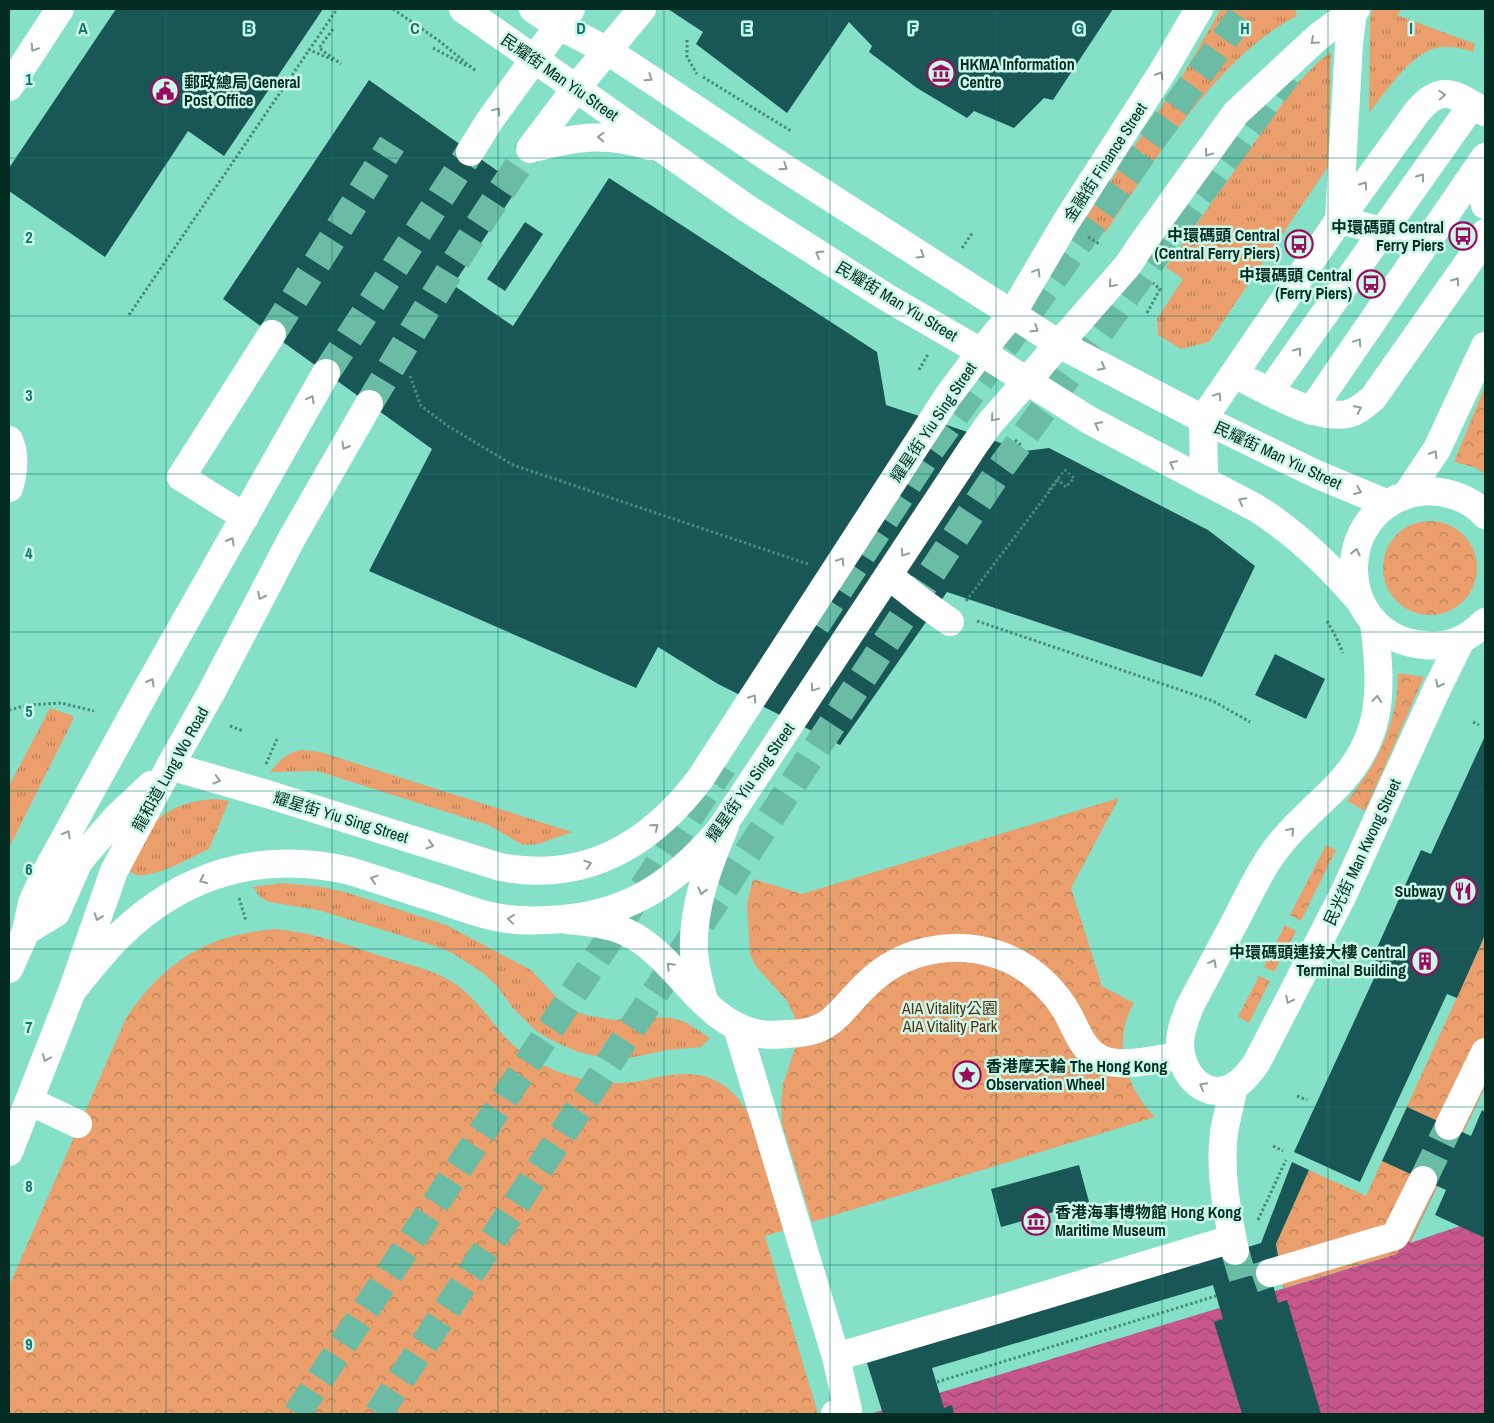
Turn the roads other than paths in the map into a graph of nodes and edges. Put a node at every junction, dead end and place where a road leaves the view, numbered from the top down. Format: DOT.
graph roads {
  1 [pos="60,9"];
  2 [pos="463,9"];
  3 [pos="533,9"];
  4 [pos="642,9"];
  5 [pos="1199,9"];
  6 [pos="1348,10"];
  7 [pos="565,17"];
  8 [pos="608,51"];
  9 [pos="536,59"];
  10 [pos="9,87"];
  11 [pos="576,88"];
  12 [pos="1479,108"];
  13 [pos="665,151"];
  14 [pos="470,152"];
  15 [pos="1485,157"];
  16 [pos="1470,179"];
  17 [pos="1485,205"];
  18 [pos="1339,220"];
  19 [pos="1382,231"];
  20 [pos="1485,233"];
  21 [pos="1426,242"];
  22 [pos="1012,314"];
  23 [pos="272,334"];
  24 [pos="1059,344"];
  25 [pos="1485,346"];
  26 [pos="981,352"];
  27 [pos="326,373"];
  28 [pos="1234,374"];
  29 [pos="1026,381"];
  30 [pos="1270,391"];
  31 [pos="369,404"];
  32 [pos="1311,411"];
  33 [pos="1203,419"];
  34 [pos="9,440"];
  35 [pos="1204,481"];
  36 [pos="9,488"];
  37 [pos="1397,499"];
  38 [pos="1485,515"];
  39 [pos="245,517"];
  40 [pos="889,576"];
  41 [pos="1359,600"];
  42 [pos="950,622"];
  43 [pos="1374,622"];
  44 [pos="1477,631"];
  45 [pos="170,766"];
  46 [pos="732,812"];
  47 [pos="560,920"];
  48 [pos="26,931"];
  49 [pos="9,969"];
  50 [pos="72,991"];
  51 [pos="704,1001"];
  52 [pos="737,1027"];
  53 [pos="1485,1052"];
  54 [pos="1181,1055"];
  55 [pos="1234,1086"];
  56 [pos="29,1101"];
  57 [pos="78,1124"];
  58 [pos="1449,1126"];
  59 [pos="9,1152"];
  60 [pos="1424,1180"];
  61 [pos="1270,1274"];
  62 [pos="836,1357"];
  63 [pos="835,1414"];
  1 -- 10 [label="main road, one-way"];
  2 -- 9 [label="main road, 民耀街 Man Yiu Street"];
  3 -- 7 [label="main road, 民耀街 Man Yiu Street"];
  4 -- 8 [label="main road"];
  22 -- 5 [label="main road, 金融街 Finance Street, one-way"];
  6 -- 18 [label="main road"];
  6 -- 24 [label="main road, 耀星街 Yiu Sing Street, one-way"];
  7 -- 8 [label="main road, 民耀街 Man Yiu Street"];
  7 -- 9 [label="main road"];
  8 -- 11 [label="main road"];
  8 -- 22 [label="main road, 民耀街 Man Yiu Street, one-way"];
  9 -- 11 [label="main road, 民耀街 Man Yiu Street"];
  14 -- 9 [label="main road, one-way"];
  11 -- 13 [label="main road, 民耀街 Man Yiu Street"];
  13 -- 11 [label="main road, one-way"];
  18 -- 12 [label="main road, one-way"];
  19 -- 12 [label="main road, one-way"];
  26 -- 13 [label="main road, 民耀街 Man Yiu Street, one-way"];
  15 -- 16 [label="main road"];
  16 -- 17 [label="main road"];
  16 -- 21 [label="main road"];
  18 -- 19 [label="main road"];
  18 -- 28 [label="main road"];
  19 -- 21 [label="main road"];
  30 -- 19 [label="main road, one-way"];
  32 -- 20 [label="main road, one-way"];
  32 -- 21 [label="main road, one-way"];
  22 -- 24 [label="main road, 民耀街 Man Yiu Street, one-way"];
  22 -- 26 [label="main road, 耀星街 Yiu Sing Street"];
  23 -- 39 [label="main road"];
  24 -- 29 [label="main road, 耀星街 Yiu Sing Street"];
  24 -- 33 [label="main road, 民耀街 Man Yiu Street, one-way"];
  37 -- 25 [label="main road, 民光街 Man Kwong Street, one-way"];
  26 -- 29 [label="main road, 民耀街 Man Yiu Street"];
  45 -- 26 [label="main road, 耀星街 Yiu Sing Street, one-way"];
  39 -- 27 [label="main road, one-way"];
  28 -- 30 [label="main road"];
  33 -- 28 [label="main road, one-way"];
  35 -- 29 [label="main road, 民耀街 Man Yiu Street, one-way"];
  29 -- 40 [label="main road, 耀星街 Yiu Sing Street, one-way"];
  30 -- 32 [label="main road"];
  31 -- 45 [label="main road, 龍和道 Lung Wo Road, one-way"];
  33 -- 35 [label="main road"];
  33 -- 37 [label="main road, 民耀街 Man Yiu Street, one-way"];
  34 -- 36 [label="main road"];
  41 -- 35 [label="main road, 民耀街 Man Yiu Street, one-way"];
  37 -- 38 [label="main road"];
  41 -- 37 [label="main road, 民光街 Man Kwong Street, one-way"];
  48 -- 39 [label="main road, one-way"];
  40 -- 42 [label="main road"];
  40 -- 46 [label="main road, 耀星街 Yiu Sing Street, one-way"];
  41 -- 43 [label="main road, 民光街 Man Kwong Street"];
  43 -- 44 [label="main road, 民光街 Man Kwong Street"];
  54 -- 43 [label="main road, 民光街 Man Kwong Street, one-way"];
  44 -- 55 [label="main road, 民光街 Man Kwong Street, one-way"];
  45 -- 48 [label="main road"];
  45 -- 50 [label="main road, 龍和道 Lung Wo Road, one-way"];
  46 -- 47 [label="main road, 耀星街 Yiu Sing Street"];
  46 -- 51 [label="main road, one-way"];
  47 -- 50 [label="main road, 耀星街 Yiu Sing Street, one-way"];
  51 -- 47 [label="main road, one-way"];
  48 -- 49 [label="main road"];
  50 -- 56 [label="main road, 龍和道 Lung Wo Road, one-way"];
  51 -- 52 [label="main road"];
  52 -- 54 [label="main road"];
  52 -- 62 [label="main road"];
  53 -- 58 [label="main road"];
  55 -- 54 [label="main road, 民光街 Man Kwong Street, one-way"];
  55 -- 62 [label="main road"];
  56 -- 57 [label="main road"];
  56 -- 59 [label="main road, 龍和道 Lung Wo Road"];
  60 -- 61 [label="main road"];
  62 -- 63 [label="main road"];
}
